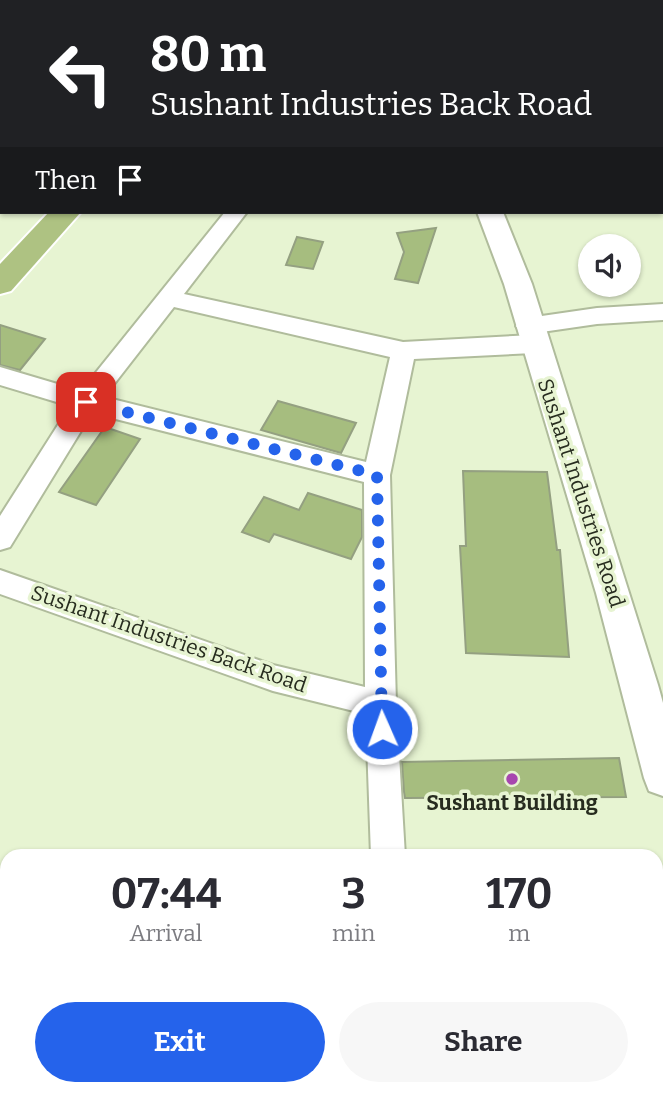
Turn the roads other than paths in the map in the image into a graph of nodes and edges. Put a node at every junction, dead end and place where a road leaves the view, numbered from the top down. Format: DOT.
graph roads {
  1 [pos="64,214"];
  2 [pos="234,214"];
  3 [pos="491,214"];
  4 [pos="0,283"];
  5 [pos="168,298"];
  6 [pos="663,312"];
  7 [pos="531,335"];
  8 [pos="403,351"];
  9 [pos="0,376"];
  10 [pos="86,402"];
  11 [pos="377,475"];
  12 [pos="0,538"];
  13 [pos="0,582"];
  14 [pos="654,694"];
  15 [pos="381,704"];
  16 [pos="663,778"];
  17 [pos="388,849"];
  1 -- 4 [label="main road"];
  2 -- 5 [label="street"];
  3 -- 7 [label="street, Sushant Industries Road"];
  5 -- 8 [label="street"];
  5 -- 10 [label="street"];
  6 -- 7 [label="street"];
  7 -- 8 [label="street"];
  7 -- 14 [label="street, Sushant Industries Road"];
  8 -- 11 [label="street"];
  9 -- 10 [label="street"];
  10 -- 11 [label="street"];
  10 -- 12 [label="street"];
  11 -- 15 [label="street"];
  13 -- 15 [label="street, Sushant Industries Back Road"];
  14 -- 16 [label="street, Sushant Industries Road"];
  15 -- 17 [label="street"];
}
